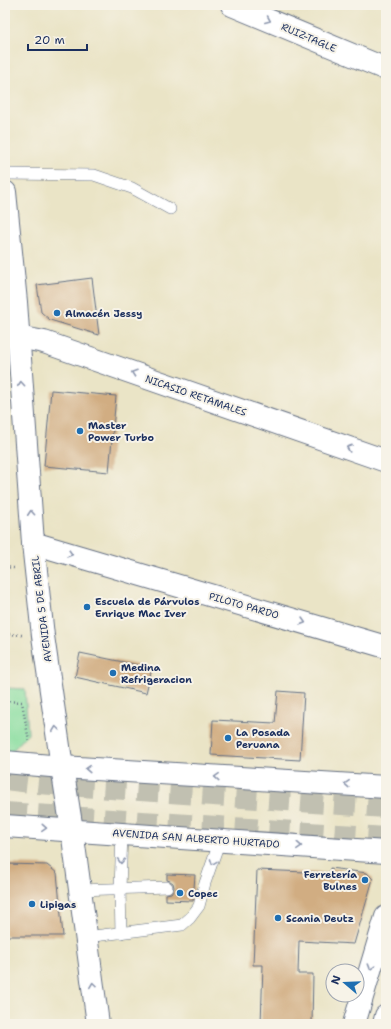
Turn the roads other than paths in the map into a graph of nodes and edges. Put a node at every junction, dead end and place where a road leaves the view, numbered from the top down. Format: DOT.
graph roads {
  1 [pos="232,5"];
  2 [pos="386,69"];
  3 [pos="5,174"];
  4 [pos="5,192"];
  5 [pos="170,210"];
  6 [pos="9,336"];
  7 [pos="386,461"];
  8 [pos="33,543"];
  9 [pos="386,647"];
  10 [pos="5,762"];
  11 [pos="62,767"];
  12 [pos="386,787"];
  13 [pos="5,826"];
  14 [pos="72,830"];
  15 [pos="122,833"];
  16 [pos="220,840"];
  17 [pos="386,852"];
  18 [pos="167,887"];
  19 [pos="120,889"];
  20 [pos="80,890"];
  21 [pos="386,916"];
  22 [pos="121,933"];
  23 [pos="86,937"];
  24 [pos="386,1016"];
  25 [pos="98,1024"];
  26 [pos="354,1024"];
  27 [pos="384,1024"];
  1 -- 2 [label="street, RUIZ-TAGLE, one-way"];
  3 -- 5 [label="lane"];
  4 -- 6 [label="street, AVENIDA 5 DE ABRIL"];
  7 -- 6 [label="street, NICASIO RETAMALES, one-way"];
  8 -- 6 [label="street, AVENIDA 5 DE ABRIL, one-way"];
  8 -- 9 [label="street, PILOTO PARDO, one-way"];
  11 -- 8 [label="street, AVENIDA 5 DE ABRIL, one-way"];
  10 -- 11 [label="street"];
  12 -- 11 [label="street, one-way"];
  11 -- 14 [label="street, AVENIDA 5 DE ABRIL"];
  13 -- 14 [label="street, AVENIDA SAN ALBERTO HURTADO, one-way"];
  14 -- 15 [label="street, AVENIDA SAN ALBERTO HURTADO"];
  14 -- 20 [label="street, AVENIDA 5 DE ABRIL"];
  15 -- 16 [label="street, AVENIDA SAN ALBERTO HURTADO"];
  15 -- 19 [label="lane, one-way"];
  16 -- 17 [label="street, AVENIDA SAN ALBERTO HURTADO, one-way"];
  16 -- 22 [label="lane, one-way"];
  18 -- 19 [label="lane"];
  19 -- 20 [label="lane"];
  19 -- 22 [label="lane"];
  20 -- 23 [label="street, AVENIDA 5 DE ABRIL"];
  21 -- 26 [label="street, one-way"];
  22 -- 23 [label="lane"];
  25 -- 23 [label="street, AVENIDA 5 DE ABRIL, one-way"];
  24 -- 27 [label="street"];
}
